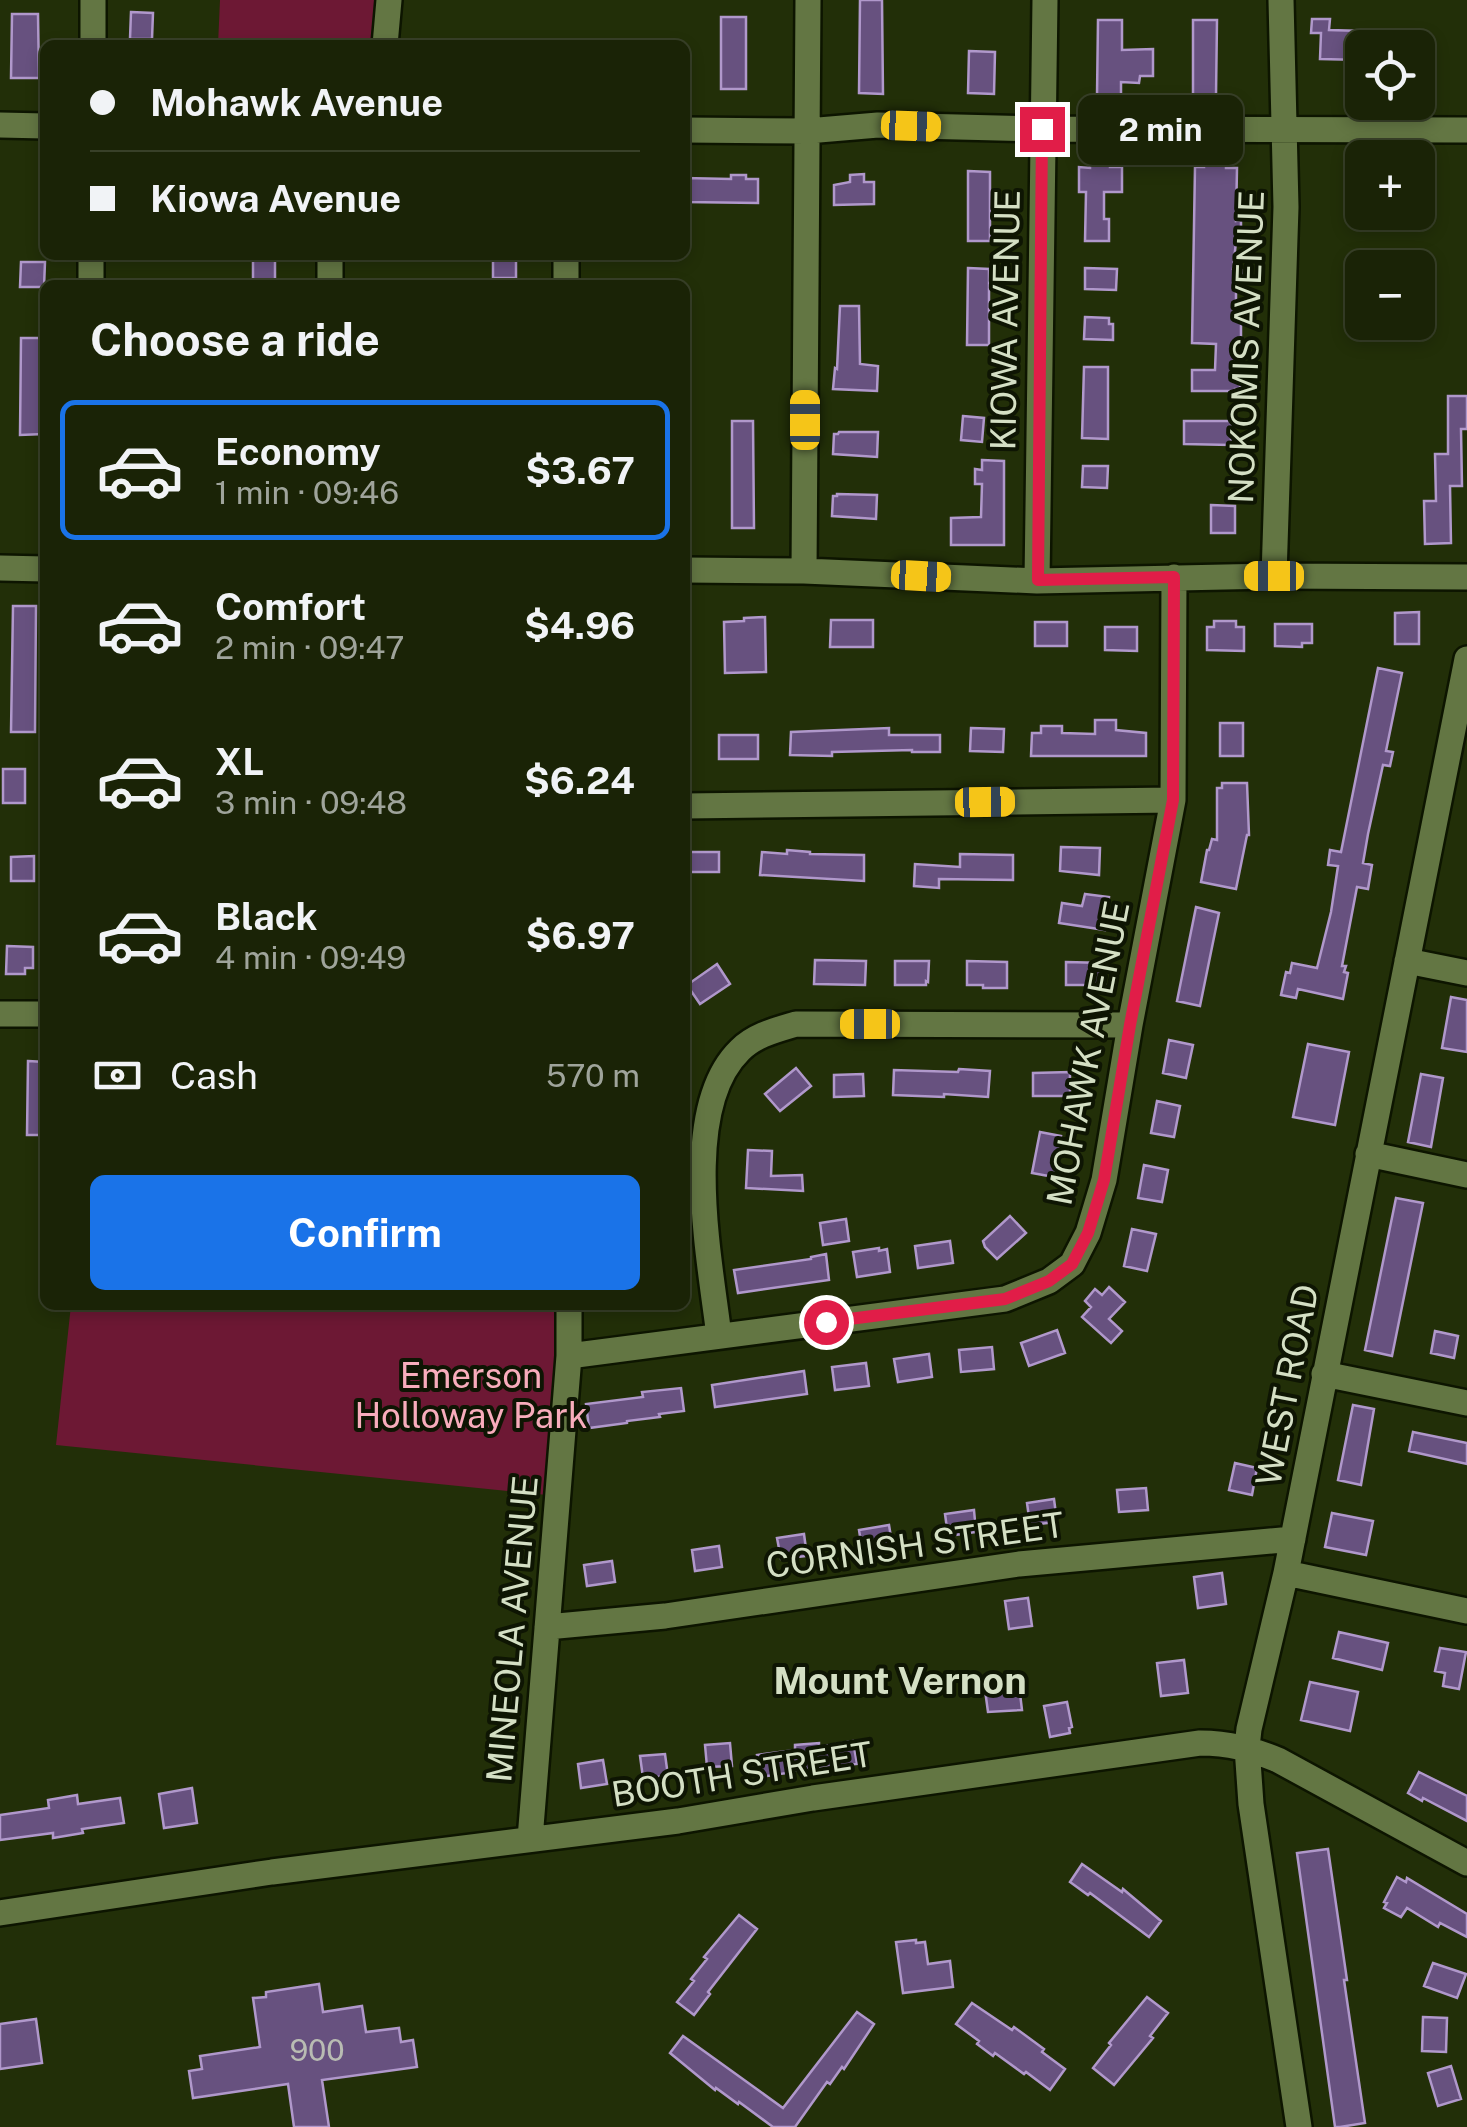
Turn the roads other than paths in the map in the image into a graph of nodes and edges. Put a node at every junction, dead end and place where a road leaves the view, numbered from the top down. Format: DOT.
graph roads {
  1 [pos="94,0"];
  2 [pos="390,0"];
  3 [pos="808,0"];
  4 [pos="1045,0"];
  5 [pos="1282,0"];
  6 [pos="93,40"];
  7 [pos="386,40"];
  8 [pos="0,125"];
  9 [pos="40,126"];
  10 [pos="1285,128"];
  11 [pos="1042,129"];
  12 [pos="690,130"];
  13 [pos="1467,130"];
  14 [pos="808,131"];
  15 [pos="0,568"];
  16 [pos="40,569"];
  17 [pos="690,570"];
  18 [pos="804,571"];
  19 [pos="1274,576"];
  20 [pos="1174,577"];
  21 [pos="1467,578"];
  22 [pos="1038,580"];
  23 [pos="1467,659"];
  24 [pos="1173,800"];
  25 [pos="690,806"];
  26 [pos="1407,961"];
  27 [pos="1467,973"];
  28 [pos="0,1014"];
  29 [pos="40,1014"];
  30 [pos="1130,1025"];
  31 [pos="1368,1154"];
  32 [pos="1467,1175"];
  33 [pos="568,1310"];
  34 [pos="719,1336"];
  35 [pos="568,1356"];
  36 [pos="1324,1374"];
  37 [pos="1467,1403"];
  38 [pos="1293,1539"];
  39 [pos="1286,1573"];
  40 [pos="1467,1610"];
  41 [pos="547,1627"];
  42 [pos="1247,1748"];
  43 [pos="530,1839"];
  44 [pos="1467,1863"];
  45 [pos="0,1912"];
  46 [pos="1299,2127"];
  1 -- 6 [label="street"];
  2 -- 7 [label="street"];
  3 -- 14 [label="street"];
  4 -- 11 [label="street, KIOWA AVENUE"];
  5 -- 10 [label="street, NOKOMIS AVENUE"];
  8 -- 9 [label="street"];
  10 -- 11 [label="street"];
  10 -- 13 [label="street"];
  10 -- 19 [label="street, NOKOMIS AVENUE"];
  11 -- 14 [label="street"];
  11 -- 22 [label="street, KIOWA AVENUE"];
  12 -- 14 [label="street"];
  14 -- 18 [label="street"];
  15 -- 16 [label="street"];
  17 -- 18 [label="street"];
  18 -- 22 [label="street"];
  19 -- 20 [label="street"];
  19 -- 21 [label="street"];
  20 -- 22 [label="street"];
  20 -- 24 [label="street, MOHAWK AVENUE"];
  23 -- 26 [label="street, WEST ROAD"];
  24 -- 25 [label="street"];
  24 -- 30 [label="street, MOHAWK AVENUE"];
  26 -- 27 [label="street"];
  26 -- 31 [label="street, WEST ROAD"];
  28 -- 29 [label="street"];
  30 -- 34 [label="street, MOHAWK AVENUE"];
  30 -- 34 [label="street"];
  31 -- 32 [label="street"];
  31 -- 36 [label="street, WEST ROAD"];
  33 -- 35 [label="street, MINEOLA AVENUE"];
  34 -- 35 [label="street, MOHAWK AVENUE"];
  35 -- 41 [label="street, MINEOLA AVENUE"];
  36 -- 37 [label="street"];
  36 -- 38 [label="street, WEST ROAD"];
  38 -- 39 [label="street, WEST ROAD"];
  38 -- 41 [label="street, CORNISH STREET"];
  39 -- 40 [label="street"];
  39 -- 42 [label="street, WEST ROAD"];
  41 -- 43 [label="street, MINEOLA AVENUE"];
  42 -- 43 [label="street, BOOTH STREET"];
  42 -- 44 [label="street, BOOTH STREET"];
  42 -- 46 [label="street, WEST ROAD"];
  43 -- 45 [label="street, BOOTH STREET"];
}
